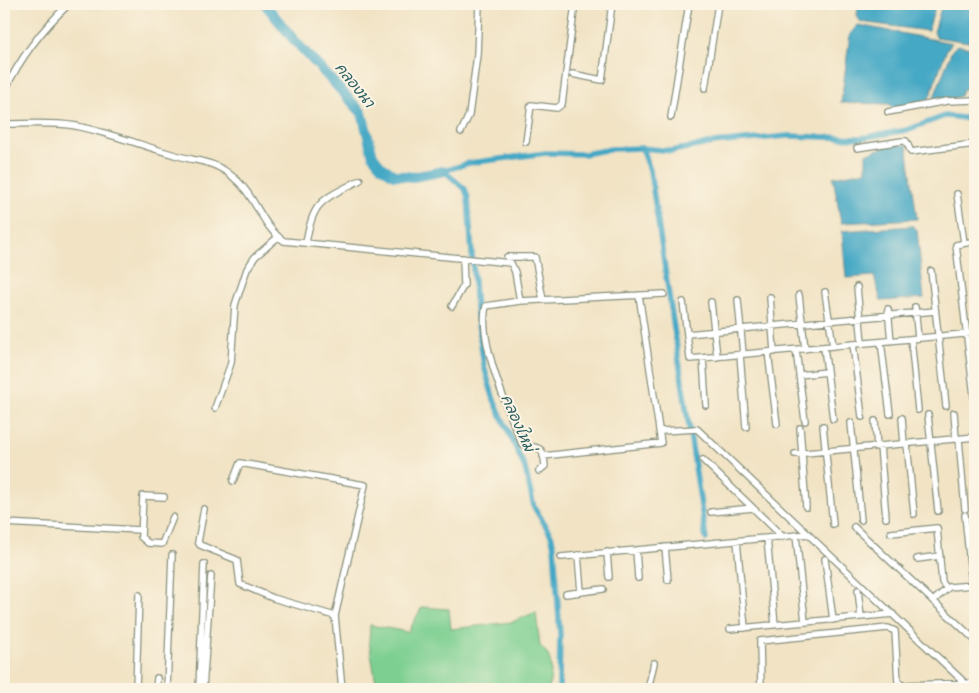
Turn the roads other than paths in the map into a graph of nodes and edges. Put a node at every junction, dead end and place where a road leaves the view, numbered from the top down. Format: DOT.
graph roads {
  1 [pos="69,4"];
  2 [pos="479,4"];
  3 [pos="575,4"];
  4 [pos="612,4"];
  5 [pos="689,4"];
  6 [pos="718,4"];
  7 [pos="572,74"];
  8 [pos="705,88"];
  9 [pos="4,92"];
  10 [pos="975,92"];
  11 [pos="975,98"];
  12 [pos="888,112"];
  13 [pos="671,117"];
  14 [pos="4,124"];
  15 [pos="461,132"];
  16 [pos="526,142"];
  17 [pos="975,144"];
  18 [pos="858,148"];
  19 [pos="360,180"];
  20 [pos="957,194"];
  21 [pos="275,234"];
  22 [pos="975,241"];
  23 [pos="306,243"];
  24 [pos="964,243"];
  25 [pos="507,257"];
  26 [pos="466,258"];
  27 [pos="931,270"];
  28 [pos="856,287"];
  29 [pos="825,292"];
  30 [pos="664,294"];
  31 [pos="639,295"];
  32 [pos="799,295"];
  33 [pos="770,298"];
  34 [pos="544,300"];
  35 [pos="738,300"];
  36 [pos="520,302"];
  37 [pos="683,302"];
  38 [pos="711,302"];
  39 [pos="452,306"];
  40 [pos="915,310"];
  41 [pos="935,311"];
  42 [pos="888,312"];
  43 [pos="860,318"];
  44 [pos="830,321"];
  45 [pos="802,323"];
  46 [pos="772,326"];
  47 [pos="741,329"];
  48 [pos="715,332"];
  49 [pos="975,333"];
  50 [pos="687,334"];
  51 [pos="967,334"];
  52 [pos="938,336"];
  53 [pos="918,338"];
  54 [pos="911,339"];
  55 [pos="891,341"];
  56 [pos="881,342"];
  57 [pos="862,343"];
  58 [pos="853,344"];
  59 [pos="833,346"];
  60 [pos="824,347"];
  61 [pos="804,349"];
  62 [pos="796,350"];
  63 [pos="771,352"];
  64 [pos="742,355"];
  65 [pos="718,357"];
  66 [pos="702,358"];
  67 [pos="827,372"];
  68 [pos="799,375"];
  69 [pos="975,404"];
  70 [pos="706,405"];
  71 [pos="946,406"];
  72 [pos="215,408"];
  73 [pos="918,410"];
  74 [pos="954,413"];
  75 [pos="890,414"];
  76 [pos="928,415"];
  77 [pos="862,417"];
  78 [pos="902,418"];
  79 [pos="833,419"];
  80 [pos="805,421"];
  81 [pos="875,421"];
  82 [pos="851,423"];
  83 [pos="777,424"];
  84 [pos="824,426"];
  85 [pos="746,427"];
  86 [pos="800,428"];
  87 [pos="661,431"];
  88 [pos="975,437"];
  89 [pos="958,439"];
  90 [pos="929,441"];
  91 [pos="905,444"];
  92 [pos="878,446"];
  93 [pos="854,449"];
  94 [pos="826,452"];
  95 [pos="798,454"];
  96 [pos="543,456"];
  97 [pos="703,460"];
  98 [pos="539,471"];
  99 [pos="233,481"];
  100 [pos="164,497"];
  101 [pos="806,507"];
  102 [pos="754,508"];
  103 [pos="204,509"];
  104 [pos="938,511"];
  105 [pos="712,512"];
  106 [pos="914,514"];
  107 [pos="173,518"];
  108 [pos="886,518"];
  109 [pos="861,520"];
  110 [pos="4,523"];
  111 [pos="834,524"];
  112 [pos="854,528"];
  113 [pos="140,530"];
  114 [pos="891,533"];
  115 [pos="809,534"];
  116 [pos="796,536"];
  117 [pos="783,537"];
  118 [pos="767,538"];
  119 [pos="737,541"];
  120 [pos="665,547"];
  121 [pos="636,550"];
  122 [pos="607,552"];
  123 [pos="172,555"];
  124 [pos="578,555"];
  125 [pos="940,556"];
  126 [pos="561,557"];
  127 [pos="917,558"];
  128 [pos="825,560"];
  129 [pos="204,564"];
  130 [pos="210,576"];
  131 [pos="609,577"];
  132 [pos="638,578"];
  133 [pos="668,580"];
  134 [pos="974,585"];
  135 [pos="602,589"];
  136 [pos="947,589"];
  137 [pos="858,590"];
  138 [pos="581,592"];
  139 [pos="566,594"];
  140 [pos="139,595"];
  141 [pos="933,601"];
  142 [pos="893,614"];
  143 [pos="335,616"];
  144 [pos="861,617"];
  145 [pos="833,620"];
  146 [pos="805,622"];
  147 [pos="775,625"];
  148 [pos="745,628"];
  149 [pos="730,629"];
  150 [pos="975,640"];
  151 [pos="654,663"];
  152 [pos="158,678"];
  153 [pos="975,683"];
  154 [pos="966,684"];
  155 [pos="136,689"];
  156 [pos="156,689"];
  157 [pos="167,689"];
  158 [pos="199,689"];
  159 [pos="203,689"];
  160 [pos="342,689"];
  161 [pos="648,689"];
  162 [pos="761,689"];
  1 -- 9 [label="street"];
  2 -- 15 [label="street"];
  3 -- 16 [label="street"];
  4 -- 7 [label="street"];
  5 -- 13 [label="street"];
  6 -- 8 [label="street"];
  10 -- 11 [label="street"];
  11 -- 12 [label="street"];
  14 -- 21 [label="street"];
  17 -- 18 [label="street"];
  19 -- 23 [label="street"];
  20 -- 24 [label="street"];
  21 -- 23 [label="street"];
  21 -- 72 [label="street"];
  22 -- 24 [label="street"];
  23 -- 26 [label="street"];
  24 -- 51 [label="street"];
  25 -- 34 [label="street"];
  26 -- 36 [label="street"];
  26 -- 39 [label="street"];
  27 -- 41 [label="street"];
  28 -- 43 [label="street"];
  29 -- 44 [label="street"];
  30 -- 31 [label="street"];
  31 -- 34 [label="street"];
  31 -- 87 [label="street"];
  32 -- 45 [label="street"];
  33 -- 46 [label="street"];
  34 -- 36 [label="street"];
  35 -- 47 [label="street"];
  36 -- 96 [label="street"];
  37 -- 50 [label="street"];
  38 -- 48 [label="street"];
  40 -- 41 [label="street"];
  40 -- 42 [label="street"];
  40 -- 53 [label="street"];
  41 -- 52 [label="street"];
  42 -- 43 [label="street"];
  42 -- 55 [label="street"];
  43 -- 44 [label="street"];
  43 -- 57 [label="street"];
  44 -- 45 [label="street"];
  44 -- 59 [label="street"];
  45 -- 46 [label="street"];
  45 -- 61 [label="street"];
  46 -- 47 [label="street"];
  46 -- 63 [label="street"];
  47 -- 48 [label="street"];
  47 -- 64 [label="street"];
  48 -- 50 [label="street"];
  48 -- 65 [label="street"];
  49 -- 51 [label="street"];
  50 -- 66 [label="street"];
  51 -- 52 [label="street"];
  51 -- 69 [label="street"];
  52 -- 53 [label="street"];
  52 -- 71 [label="street"];
  53 -- 54 [label="street"];
  54 -- 55 [label="street"];
  54 -- 73 [label="street"];
  55 -- 56 [label="street"];
  56 -- 57 [label="street"];
  56 -- 75 [label="street"];
  57 -- 58 [label="street"];
  58 -- 59 [label="street"];
  58 -- 77 [label="street"];
  59 -- 60 [label="street"];
  60 -- 61 [label="street"];
  60 -- 67 [label="street"];
  61 -- 62 [label="street"];
  62 -- 63 [label="street"];
  62 -- 68 [label="street"];
  63 -- 64 [label="street"];
  63 -- 83 [label="street"];
  64 -- 65 [label="street"];
  64 -- 85 [label="street"];
  65 -- 66 [label="street"];
  66 -- 70 [label="street"];
  67 -- 68 [label="street"];
  67 -- 79 [label="street"];
  68 -- 80 [label="street"];
  74 -- 89 [label="street"];
  76 -- 90 [label="street"];
  78 -- 91 [label="street"];
  81 -- 92 [label="street"];
  82 -- 93 [label="street"];
  84 -- 94 [label="street"];
  86 -- 95 [label="street"];
  87 -- 96 [label="street"];
  87 -- 115 [label="street"];
  88 -- 89 [label="street"];
  89 -- 90 [label="street"];
  89 -- 134 [label="street"];
  90 -- 91 [label="street"];
  90 -- 104 [label="street"];
  91 -- 92 [label="street"];
  91 -- 106 [label="street"];
  92 -- 93 [label="street"];
  92 -- 108 [label="street"];
  93 -- 94 [label="street"];
  93 -- 109 [label="street"];
  94 -- 95 [label="street"];
  94 -- 111 [label="street"];
  95 -- 101 [label="street"];
  96 -- 98 [label="street"];
  97 -- 102 [label="street"];
  99 -- 143 [label="street"];
  100 -- 113 [label="street"];
  102 -- 105 [label="street"];
  102 -- 117 [label="street"];
  103 -- 143 [label="street"];
  107 -- 113 [label="street"];
  110 -- 113 [label="street"];
  112 -- 141 [label="street"];
  114 -- 125 [label="street"];
  115 -- 116 [label="street"];
  115 -- 142 [label="street"];
  116 -- 117 [label="street"];
  116 -- 146 [label="street"];
  117 -- 118 [label="street"];
  118 -- 119 [label="street"];
  118 -- 147 [label="street"];
  119 -- 120 [label="street"];
  119 -- 148 [label="street"];
  120 -- 121 [label="street"];
  120 -- 133 [label="street"];
  121 -- 122 [label="street"];
  121 -- 132 [label="street"];
  122 -- 124 [label="street"];
  122 -- 131 [label="street"];
  123 -- 157 [label="street"];
  124 -- 126 [label="street"];
  124 -- 138 [label="street"];
  125 -- 127 [label="street"];
  125 -- 136 [label="street"];
  128 -- 145 [label="street"];
  129 -- 158 [label="street"];
  130 -- 159 [label="street"];
  134 -- 136 [label="street"];
  135 -- 138 [label="street"];
  136 -- 141 [label="street"];
  137 -- 144 [label="street"];
  138 -- 139 [label="street"];
  140 -- 155 [label="street"];
  141 -- 150 [label="street"];
  142 -- 144 [label="street"];
  142 -- 154 [label="street"];
  143 -- 160 [label="street"];
  144 -- 145 [label="street"];
  145 -- 146 [label="street"];
  146 -- 147 [label="street"];
  147 -- 148 [label="street"];
  148 -- 149 [label="street"];
  151 -- 161 [label="street"];
  152 -- 156 [label="street"];
  153 -- 154 [label="street"];
  154 -- 162 [label="street"];
}
